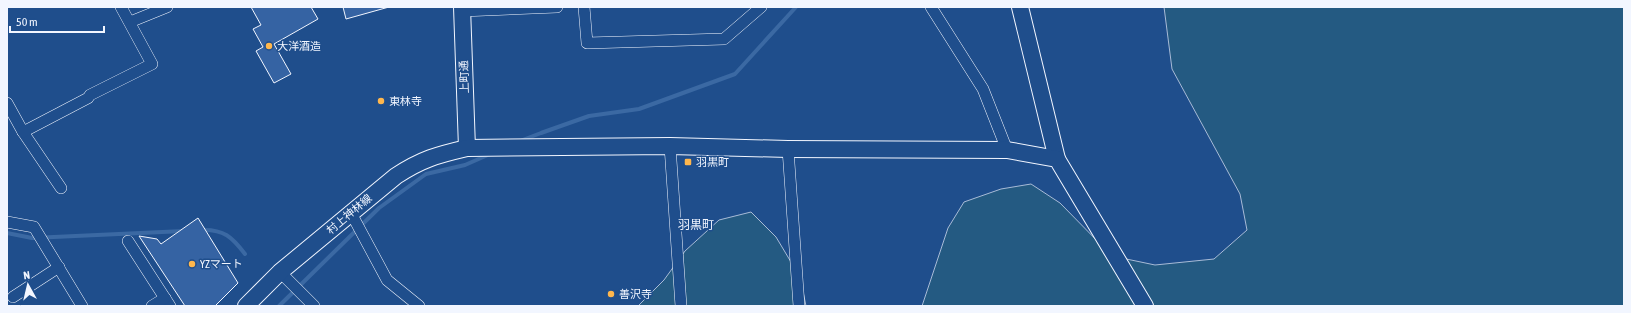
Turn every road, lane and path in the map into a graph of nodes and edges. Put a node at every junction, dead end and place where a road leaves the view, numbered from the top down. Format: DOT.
graph roads {
  1 [pos="121,7"];
  2 [pos="167,7"];
  3 [pos="557,7"];
  4 [pos="584,7"];
  5 [pos="761,7"];
  6 [pos="931,7"];
  7 [pos="1020,7"];
  8 [pos="462,9"];
  9 [pos="130,22"];
  10 [pos="7,103"];
  11 [pos="23,132"];
  12 [pos="670,146"];
  13 [pos="467,148"];
  14 [pos="788,149"];
  15 [pos="1006,150"];
  16 [pos="1057,159"];
  17 [pos="61,188"];
  18 [pos="350,213"];
  19 [pos="7,222"];
  20 [pos="128,241"];
  21 [pos="59,267"];
  22 [pos="280,272"];
  23 [pos="13,297"];
  24 [pos="167,302"];
  25 [pos="82,306"];
  26 [pos="152,306"];
  27 [pos="246,306"];
  28 [pos="314,306"];
  29 [pos="419,306"];
  30 [pos="681,306"];
  31 [pos="799,306"];
  32 [pos="1145,306"];
  1 -- 9 [label="street"];
  2 -- 9 [label="street"];
  3 -- 8 [label="street"];
  4 -- 5 [label="street"];
  6 -- 15 [label="street"];
  7 -- 16 [label="street"];
  8 -- 13 [label="street, 上町通"];
  9 -- 11 [label="street"];
  10 -- 11 [label="street"];
  11 -- 17 [label="street"];
  12 -- 13 [label="street, 村上神林線"];
  12 -- 14 [label="street, 村上神林線"];
  12 -- 30 [label="street"];
  13 -- 18 [label="street, 村上神林線"];
  14 -- 15 [label="street, 村上神林線"];
  14 -- 31 [label="street"];
  15 -- 16 [label="street, 村上神林線"];
  16 -- 32 [label="street"];
  18 -- 22 [label="street, 村上神林線"];
  18 -- 29 [label="street"];
  19 -- 21 [label="street"];
  20 -- 24 [label="street"];
  21 -- 23 [label="street"];
  21 -- 25 [label="street"];
  22 -- 27 [label="street, 村上神林線"];
  22 -- 28 [label="street"];
  24 -- 26 [label="street"];
}
